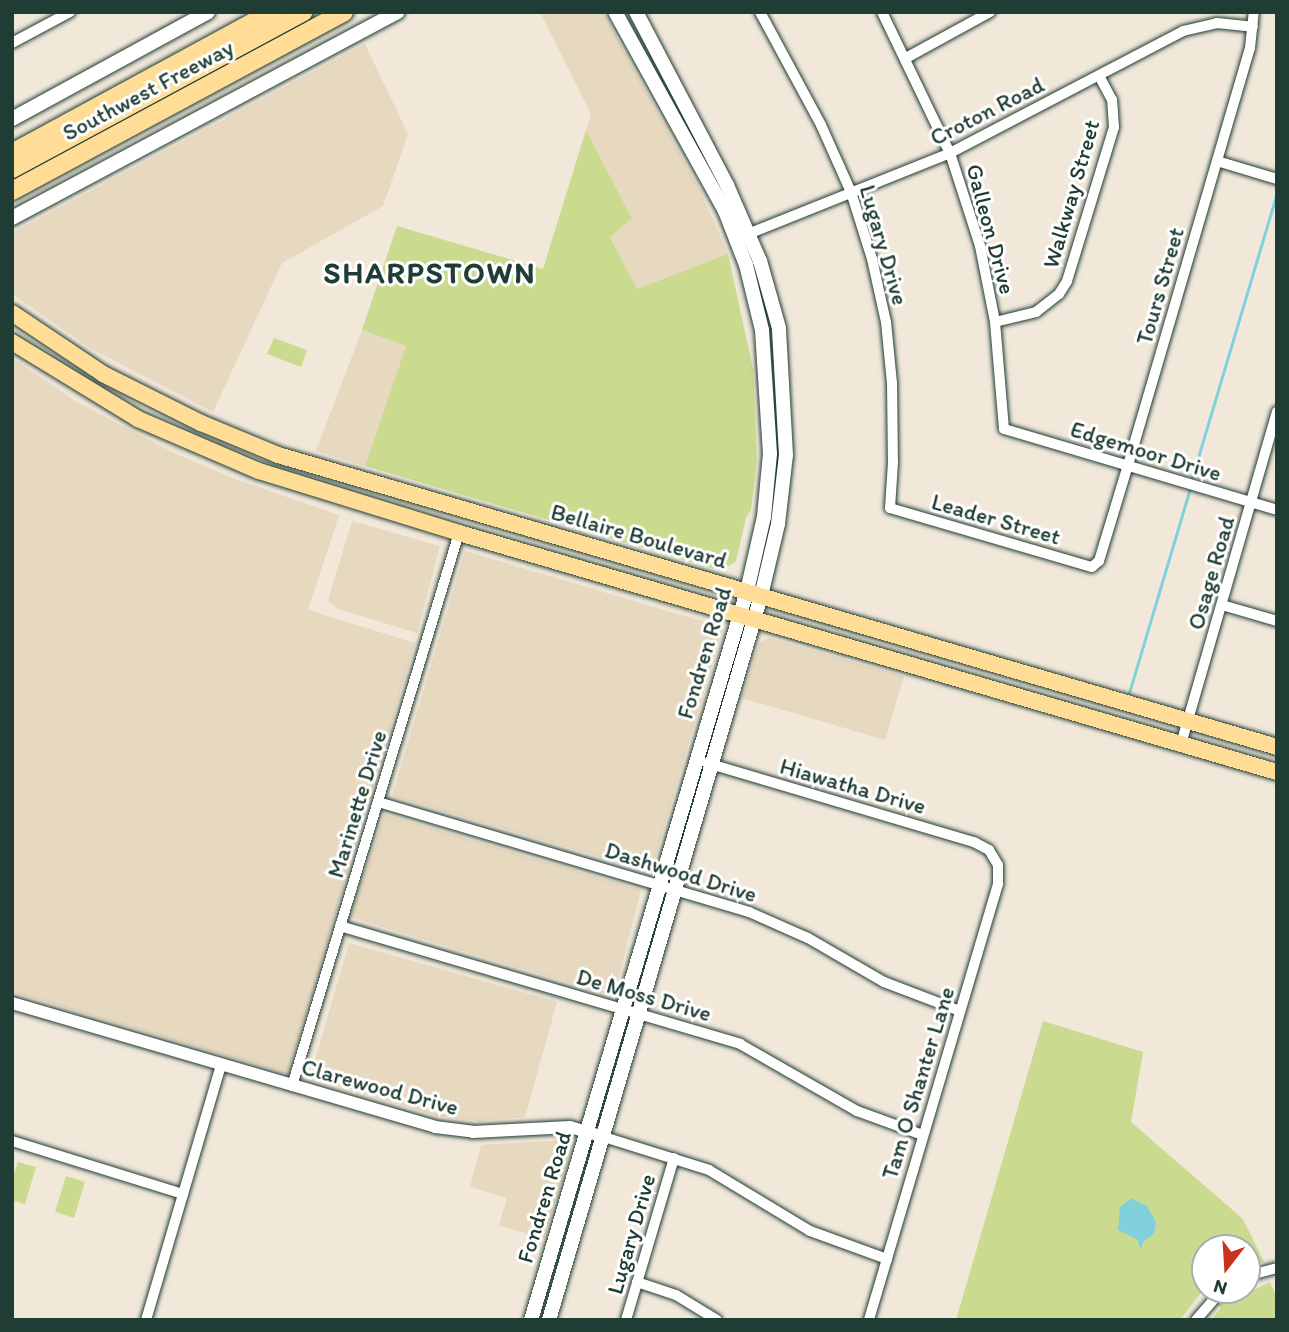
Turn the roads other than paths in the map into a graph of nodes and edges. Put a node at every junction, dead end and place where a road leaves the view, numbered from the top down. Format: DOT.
graph roads {
  1 [pos="70,12"];
  2 [pos="272,12"];
  3 [pos="303,12"];
  4 [pos="344,12"];
  5 [pos="397,12"];
  6 [pos="615,12"];
  7 [pos="636,12"];
  8 [pos="760,12"];
  9 [pos="882,12"];
  10 [pos="990,12"];
  11 [pos="1254,12"];
  12 [pos="199,14"];
  13 [pos="1253,27"];
  14 [pos="629,37"];
  15 [pos="12,43"];
  16 [pos="906,58"];
  17 [pos="1099,76"];
  18 [pos="675,89"];
  19 [pos="12,119"];
  20 [pos="12,153"];
  21 [pos="950,153"];
  22 [pos="1217,161"];
  23 [pos="12,169"];
  24 [pos="1275,178"];
  25 [pos="12,191"];
  26 [pos="851,192"];
  27 [pos="12,218"];
  28 [pos="742,236"];
  29 [pos="12,313"];
  30 [pos="995,322"];
  31 [pos="12,342"];
  32 [pos="1277,412"];
  33 [pos="1004,429"];
  34 [pos="770,454"];
  35 [pos="786,455"];
  36 [pos="1128,466"];
  37 [pos="1251,503"];
  38 [pos="449,505"];
  39 [pos="890,508"];
  40 [pos="1277,510"];
  41 [pos="388,512"];
  42 [pos="542,532"];
  43 [pos="459,533"];
  44 [pos="1092,567"];
  45 [pos="754,593"];
  46 [pos="1222,605"];
  47 [pos="746,617"];
  48 [pos="1277,621"];
  49 [pos="980,660"];
  50 [pos="902,663"];
  51 [pos="1061,684"];
  52 [pos="1054,707"];
  53 [pos="1188,721"];
  54 [pos="1181,744"];
  55 [pos="1277,747"];
  56 [pos="696,758"];
  57 [pos="710,764"];
  58 [pos="1277,772"];
  59 [pos="378,802"];
  60 [pos="995,858"];
  61 [pos="659,885"];
  62 [pos="674,889"];
  63 [pos="340,926"];
  64 [pos="12,1003"];
  65 [pos="623,1009"];
  66 [pos="960,1011"];
  67 [pos="638,1013"];
  68 [pos="221,1065"];
  69 [pos="292,1086"];
  70 [pos="588,1132"];
  71 [pos="923,1135"];
  72 [pos="604,1136"];
  73 [pos="12,1142"];
  74 [pos="674,1158"];
  75 [pos="183,1194"];
  76 [pos="887,1259"];
  77 [pos="637,1282"];
  78 [pos="1210,1304"];
  79 [pos="146,1320"];
  80 [pos="531,1320"];
  81 [pos="549,1320"];
  82 [pos="626,1320"];
  83 [pos="717,1320"];
  84 [pos="869,1320"];
  85 [pos="1196,1320"];
  1 -- 15 [label="street"];
  2 -- 20 [label="highway, Southwest Freeway"];
  3 -- 23 [label="highway"];
  4 -- 25 [label="highway, Southwest Freeway"];
  5 -- 27 [label="main road"];
  6 -- 14 [label="main road, Fondren Road"];
  7 -- 18 [label="main road, Fondren Road"];
  8 -- 26 [label="street, Lugary Drive"];
  9 -- 16 [label="street, Galleon Drive"];
  10 -- 16 [label="street"];
  11 -- 13 [label="street, Tours Street"];
  12 -- 19 [label="main road"];
  13 -- 17 [label="street, Croton Road"];
  13 -- 22 [label="street, Tours Street"];
  14 -- 18 [label="main road"];
  14 -- 28 [label="main road, Fondren Road"];
  16 -- 21 [label="street, Galleon Drive"];
  17 -- 21 [label="street, Croton Road"];
  17 -- 30 [label="street, Walkway Street"];
  18 -- 28 [label="main road, Fondren Road"];
  21 -- 26 [label="street, Croton Road"];
  21 -- 30 [label="street, Galleon Drive"];
  22 -- 24 [label="street"];
  22 -- 36 [label="street, Tours Street"];
  26 -- 28 [label="street, Croton Road"];
  26 -- 39 [label="street, Lugary Drive"];
  28 -- 34 [label="main road, Fondren Road"];
  28 -- 35 [label="main road, Fondren Road"];
  29 -- 38 [label="main road, Bellaire Boulevard"];
  30 -- 33 [label="street, Galleon Drive"];
  31 -- 41 [label="main road, Bellaire Boulevard"];
  32 -- 37 [label="street, Osage Road"];
  33 -- 36 [label="street, Edgemoor Drive"];
  34 -- 35 [label="main road"];
  34 -- 45 [label="main road, Fondren Road"];
  35 -- 45 [label="main road, Fondren Road"];
  36 -- 37 [label="street, Edgemoor Drive"];
  36 -- 44 [label="street, Tours Street"];
  37 -- 40 [label="street, Edgemoor Drive"];
  37 -- 46 [label="street, Osage Road"];
  38 -- 41 [label="main road"];
  38 -- 42 [label="main road, Bellaire Boulevard"];
  39 -- 44 [label="street, Leader Street"];
  41 -- 43 [label="main road, Bellaire Boulevard"];
  42 -- 43 [label="main road"];
  42 -- 45 [label="main road, Bellaire Boulevard"];
  43 -- 47 [label="main road, Bellaire Boulevard"];
  43 -- 59 [label="street, Marinette Drive"];
  45 -- 47 [label="main road, Fondren Road"];
  45 -- 49 [label="main road, Bellaire Boulevard"];
  46 -- 48 [label="street"];
  46 -- 53 [label="street, Osage Road"];
  47 -- 50 [label="main road, Bellaire Boulevard"];
  47 -- 56 [label="main road, Fondren Road"];
  47 -- 57 [label="main road, Fondren Road"];
  49 -- 50 [label="main road"];
  49 -- 51 [label="main road, Bellaire Boulevard"];
  50 -- 52 [label="main road, Bellaire Boulevard"];
  51 -- 52 [label="main road"];
  51 -- 53 [label="main road, Bellaire Boulevard"];
  52 -- 54 [label="main road, Bellaire Boulevard"];
  53 -- 54 [label="street, Osage Road"];
  53 -- 55 [label="main road, Bellaire Boulevard"];
  54 -- 58 [label="main road, Bellaire Boulevard"];
  56 -- 57 [label="street, Hiawatha Drive"];
  56 -- 61 [label="main road, Fondren Road"];
  57 -- 60 [label="street, Hiawatha Drive"];
  57 -- 62 [label="main road, Fondren Road"];
  59 -- 61 [label="street, Dashwood Drive"];
  59 -- 63 [label="street, Marinette Drive"];
  60 -- 66 [label="street, Tam O Shanter Lane"];
  61 -- 62 [label="street, Dashwood Drive"];
  61 -- 65 [label="main road, Fondren Road"];
  62 -- 66 [label="street, Dashwood Drive"];
  62 -- 67 [label="main road, Fondren Road"];
  63 -- 65 [label="street, De Moss Drive"];
  63 -- 69 [label="street, Marinette Drive"];
  64 -- 68 [label="street, Clarewood Drive"];
  65 -- 67 [label="street, De Moss Drive"];
  65 -- 70 [label="main road, Fondren Road"];
  66 -- 71 [label="street, Tam O Shanter Lane"];
  67 -- 71 [label="street, De Moss Drive"];
  67 -- 72 [label="main road, Fondren Road"];
  68 -- 69 [label="street, Clarewood Drive"];
  68 -- 75 [label="street"];
  69 -- 70 [label="street, Clarewood Drive"];
  70 -- 72 [label="street, Clarewood Drive"];
  70 -- 80 [label="main road, Fondren Road"];
  71 -- 76 [label="street, Tam O Shanter Lane"];
  72 -- 74 [label="street, Clarewood Drive"];
  72 -- 81 [label="main road, Fondren Road"];
  73 -- 75 [label="street"];
  74 -- 76 [label="street, Clarewood Drive"];
  74 -- 77 [label="street, Lugary Drive"];
  75 -- 79 [label="street"];
  76 -- 84 [label="street, Tam O Shanter Lane"];
  77 -- 82 [label="street, Lugary Drive"];
  77 -- 83 [label="street"];
  78 -- 85 [label="street"];
}
